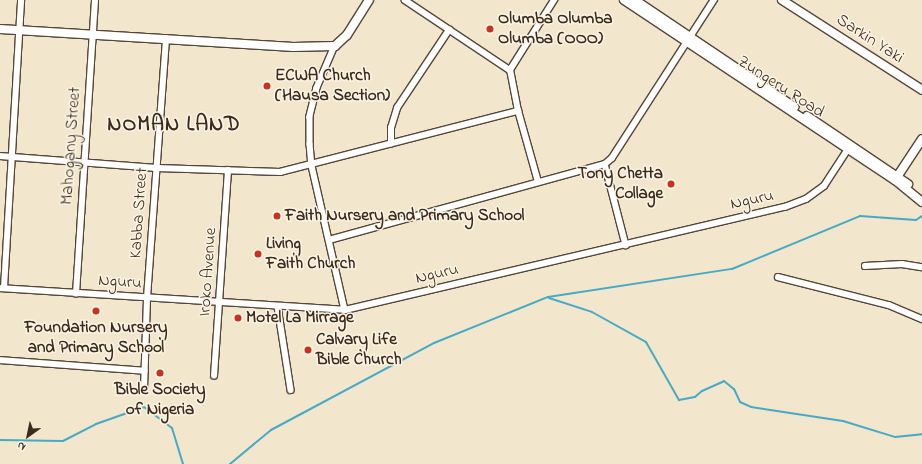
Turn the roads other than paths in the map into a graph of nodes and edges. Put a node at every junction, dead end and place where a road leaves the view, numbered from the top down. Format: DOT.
graph roads {
  1 [pos="21,0"];
  2 [pos="95,0"];
  3 [pos="369,0"];
  4 [pos="405,0"];
  5 [pos="554,0"];
  6 [pos="624,0"];
  7 [pos="635,0"];
  8 [pos="714,0"];
  9 [pos="782,0"];
  10 [pos="0,29"];
  11 [pos="449,30"];
  12 [pos="19,31"];
  13 [pos="92,35"];
  14 [pos="166,39"];
  15 [pos="689,40"];
  16 [pos="335,46"];
  17 [pos="510,70"];
  18 [pos="922,90"];
  19 [pos="518,111"];
  20 [pos="922,139"];
  21 [pos="391,144"];
  22 [pos="848,149"];
  23 [pos="0,156"];
  24 [pos="12,157"];
  25 [pos="83,163"];
  26 [pos="604,164"];
  27 [pos="312,166"];
  28 [pos="157,168"];
  29 [pos="228,170"];
  30 [pos="896,178"];
  31 [pos="538,182"];
  32 [pos="922,200"];
  33 [pos="329,240"];
  34 [pos="626,244"];
  35 [pos="866,266"];
  36 [pos="922,267"];
  37 [pos="778,277"];
  38 [pos="2,288"];
  39 [pos="76,294"];
  40 [pos="147,298"];
  41 [pos="221,304"];
  42 [pos="278,307"];
  43 [pos="344,310"];
  44 [pos="922,318"];
  45 [pos="0,360"];
  46 [pos="145,372"];
  47 [pos="214,376"];
  48 [pos="144,389"];
  49 [pos="290,390"];
  1 -- 12 [label="street"];
  2 -- 13 [label="street, Mahogany Street"];
  3 -- 16 [label="street"];
  4 -- 11 [label="street"];
  5 -- 17 [label="street"];
  6 -- 15 [label="street, Zungeru Road"];
  7 -- 15 [label="street"];
  8 -- 15 [label="street"];
  9 -- 18 [label="street, Sarkin Yaki"];
  10 -- 12 [label="street"];
  11 -- 17 [label="street"];
  11 -- 21 [label="street"];
  12 -- 13 [label="street"];
  12 -- 24 [label="street"];
  13 -- 14 [label="street"];
  13 -- 25 [label="street, Mahogany Street"];
  14 -- 16 [label="street"];
  14 -- 28 [label="street, Kabba Street"];
  15 -- 22 [label="street, Zungeru Road"];
  15 -- 26 [label="street"];
  15 -- 30 [label="street"];
  16 -- 27 [label="street"];
  17 -- 19 [label="street"];
  19 -- 21 [label="street"];
  19 -- 31 [label="street"];
  20 -- 30 [label="street"];
  21 -- 27 [label="street"];
  22 -- 30 [label="street, Zungeru Road"];
  22 -- 34 [label="street, Nguru"];
  23 -- 24 [label="street"];
  24 -- 25 [label="street"];
  24 -- 38 [label="street"];
  25 -- 28 [label="street"];
  25 -- 39 [label="street, Mahogany Street"];
  26 -- 31 [label="street"];
  26 -- 34 [label="street"];
  27 -- 29 [label="street"];
  27 -- 33 [label="street"];
  28 -- 29 [label="street"];
  28 -- 40 [label="street, Kabba Street"];
  29 -- 41 [label="street, Iroko Avenue"];
  30 -- 32 [label="street, Zungeru Road"];
  31 -- 33 [label="street"];
  33 -- 43 [label="street"];
  34 -- 43 [label="street, Nguru"];
  35 -- 36 [label="street"];
  37 -- 44 [label="street"];
  38 -- 39 [label="street, Nguru"];
  39 -- 40 [label="street, Nguru"];
  40 -- 41 [label="street, Nguru"];
  40 -- 46 [label="street, Kabba Street"];
  41 -- 42 [label="street, Nguru"];
  41 -- 47 [label="street, Iroko Avenue"];
  42 -- 43 [label="street, Nguru"];
  42 -- 49 [label="street"];
  45 -- 46 [label="street"];
  46 -- 48 [label="street, Kabba Street"];
}
